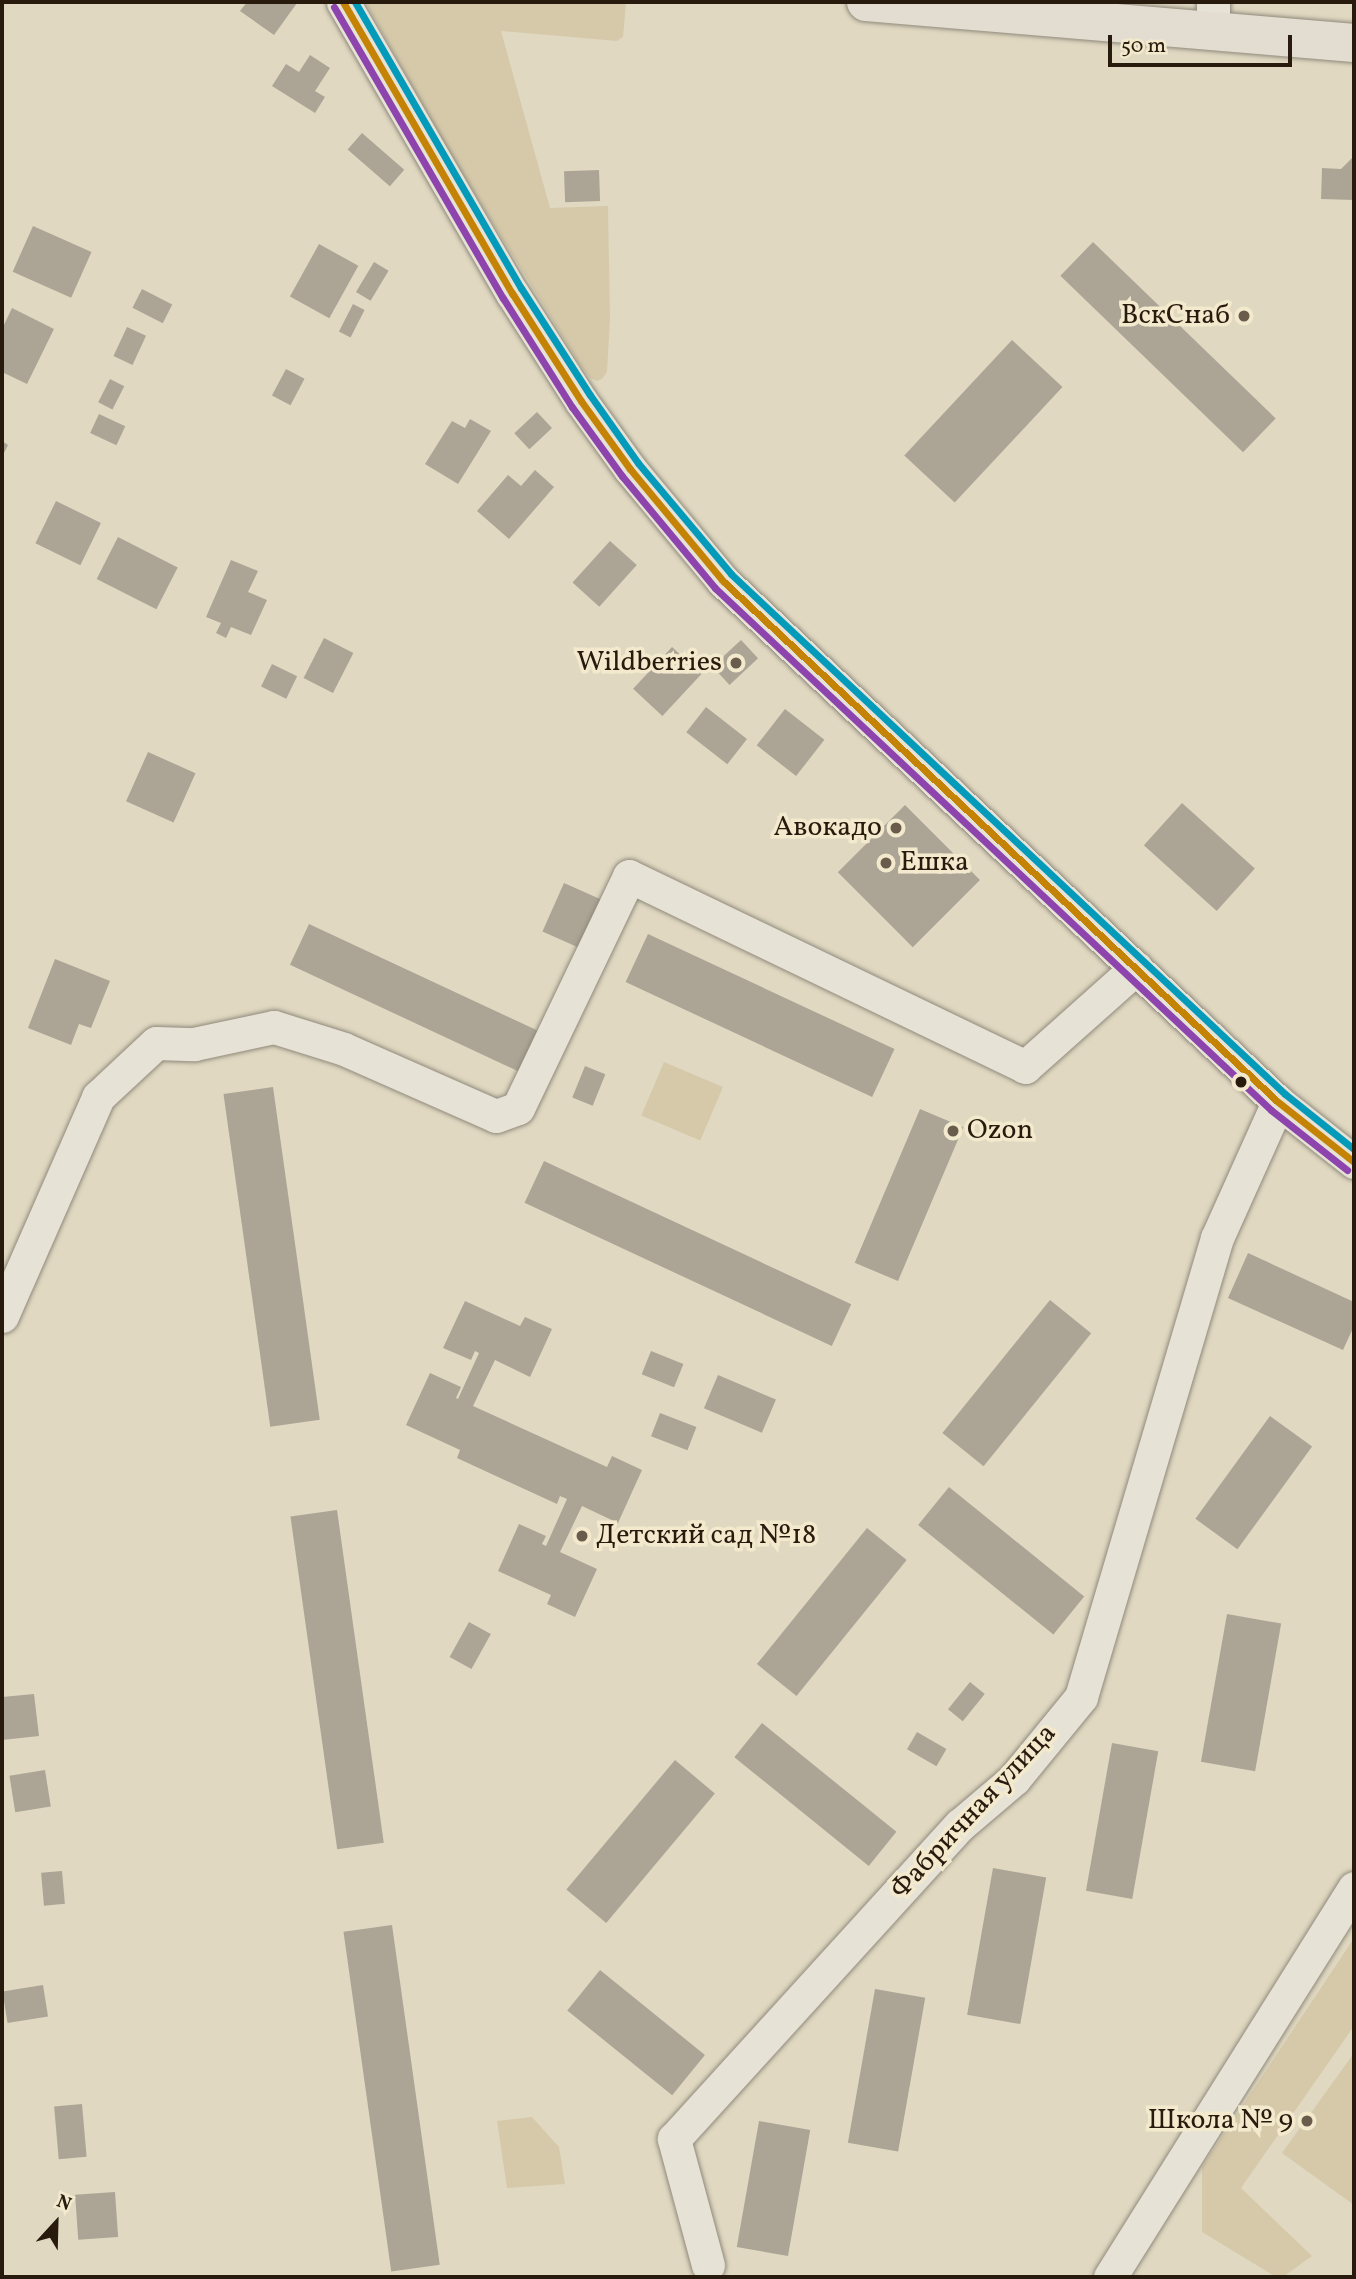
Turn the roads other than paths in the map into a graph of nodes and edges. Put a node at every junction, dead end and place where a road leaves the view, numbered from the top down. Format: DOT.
graph roads {
  1 [pos="343,2"];
  2 [pos="866,2"];
  3 [pos="1213,16"];
  4 [pos="1354,43"];
  5 [pos="1136,968"];
  6 [pos="1278,1102"];
  7 [pos="1354,1162"];
  8 [pos="2,1316"];
  9 [pos="1354,1888"];
  10 [pos="708,2265"];
  11 [pos="1110,2277"];
  1 -- 5 [label="street"];
  2 -- 3 [label="main road"];
  3 -- 4 [label="main road"];
  5 -- 6 [label="street"];
  5 -- 8 [label="street"];
  6 -- 7 [label="street"];
  6 -- 10 [label="street, Фабричная улица"];
  9 -- 11 [label="street"];
}
